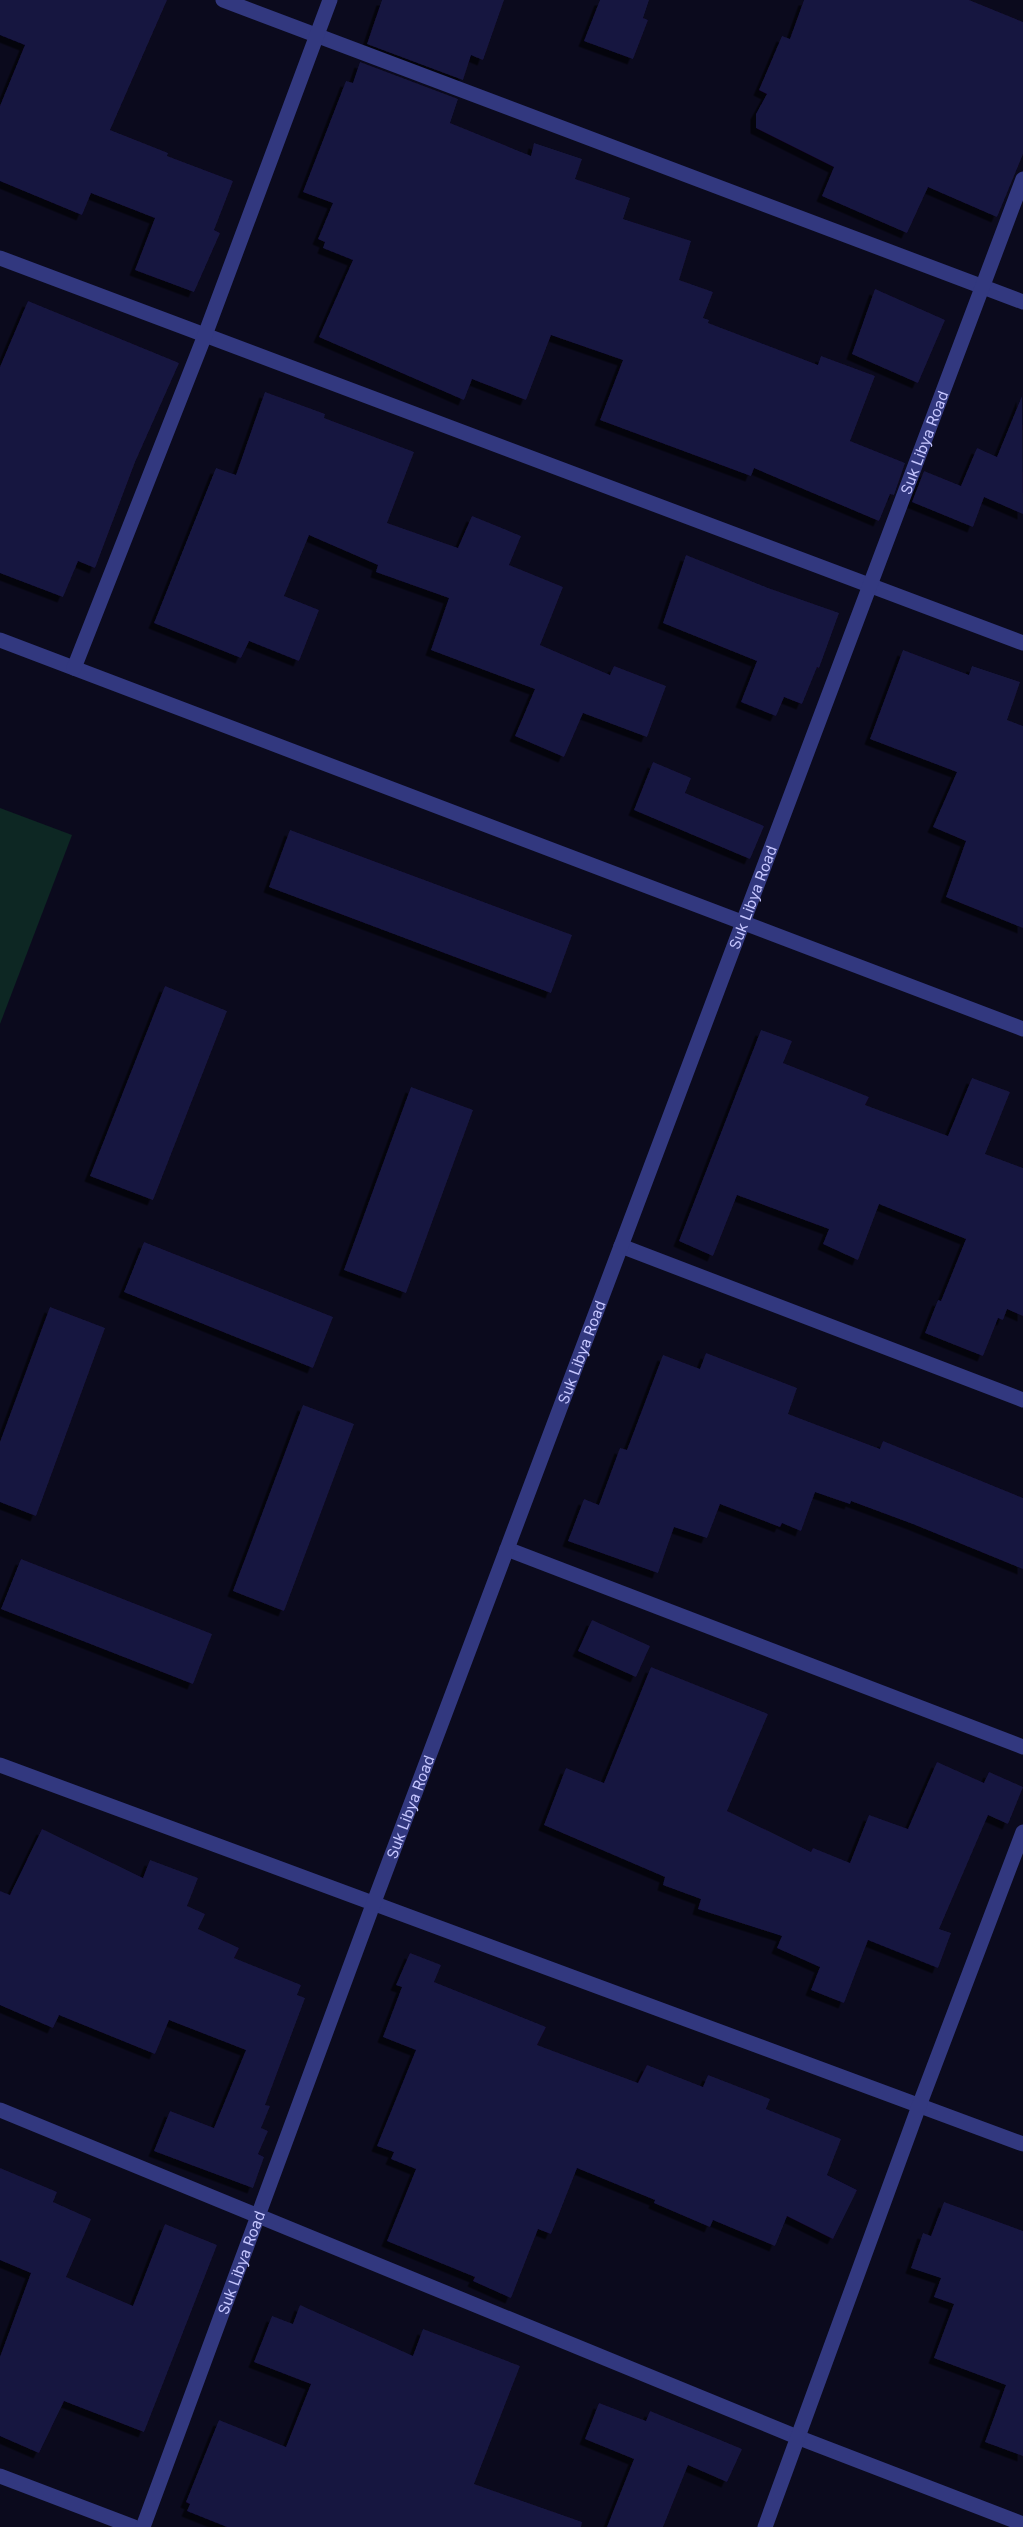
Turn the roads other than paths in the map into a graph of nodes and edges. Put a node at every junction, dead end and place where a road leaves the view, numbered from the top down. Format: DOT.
graph roads {
  1 [pos="223,0"];
  2 [pos="330,0"];
  3 [pos="316,35"];
  4 [pos="1023,179"];
  5 [pos="0,258"];
  6 [pos="983,286"];
  7 [pos="1023,302"];
  8 [pos="205,335"];
  9 [pos="870,585"];
  10 [pos="0,640"];
  11 [pos="1023,643"];
  12 [pos="74,668"];
  13 [pos="743,923"];
  14 [pos="1023,1029"];
  15 [pos="621,1246"];
  16 [pos="1023,1400"];
  17 [pos="507,1549"];
  18 [pos="1023,1747"];
  19 [pos="0,1765"];
  20 [pos="1023,1832"];
  21 [pos="374,1902"];
  22 [pos="919,2106"];
  23 [pos="0,2110"];
  24 [pos="1023,2144"];
  25 [pos="257,2214"];
  26 [pos="798,2437"];
  27 [pos="0,2476"];
  28 [pos="1023,2524"];
  29 [pos="134,2527"];
  30 [pos="142,2527"];
  31 [pos="765,2527"];
  1 -- 3 [label="street"];
  2 -- 3 [label="street"];
  3 -- 6 [label="street"];
  3 -- 8 [label="street"];
  4 -- 6 [label="street, Suk Libya Road"];
  5 -- 8 [label="street"];
  6 -- 7 [label="street"];
  6 -- 9 [label="street, Suk Libya Road"];
  8 -- 9 [label="street"];
  8 -- 12 [label="street"];
  9 -- 11 [label="street"];
  9 -- 13 [label="street, Suk Libya Road"];
  10 -- 12 [label="street"];
  12 -- 13 [label="street"];
  13 -- 14 [label="street"];
  13 -- 15 [label="street, Suk Libya Road"];
  15 -- 16 [label="street"];
  15 -- 17 [label="street, Suk Libya Road"];
  17 -- 18 [label="street"];
  17 -- 21 [label="street, Suk Libya Road"];
  19 -- 21 [label="street"];
  20 -- 22 [label="street"];
  21 -- 22 [label="street"];
  21 -- 25 [label="street, Suk Libya Road"];
  22 -- 24 [label="street"];
  22 -- 26 [label="street"];
  23 -- 25 [label="street"];
  25 -- 26 [label="street"];
  25 -- 30 [label="street, Suk Libya Road"];
  26 -- 28 [label="street"];
  26 -- 31 [label="street"];
  27 -- 29 [label="street"];
}
